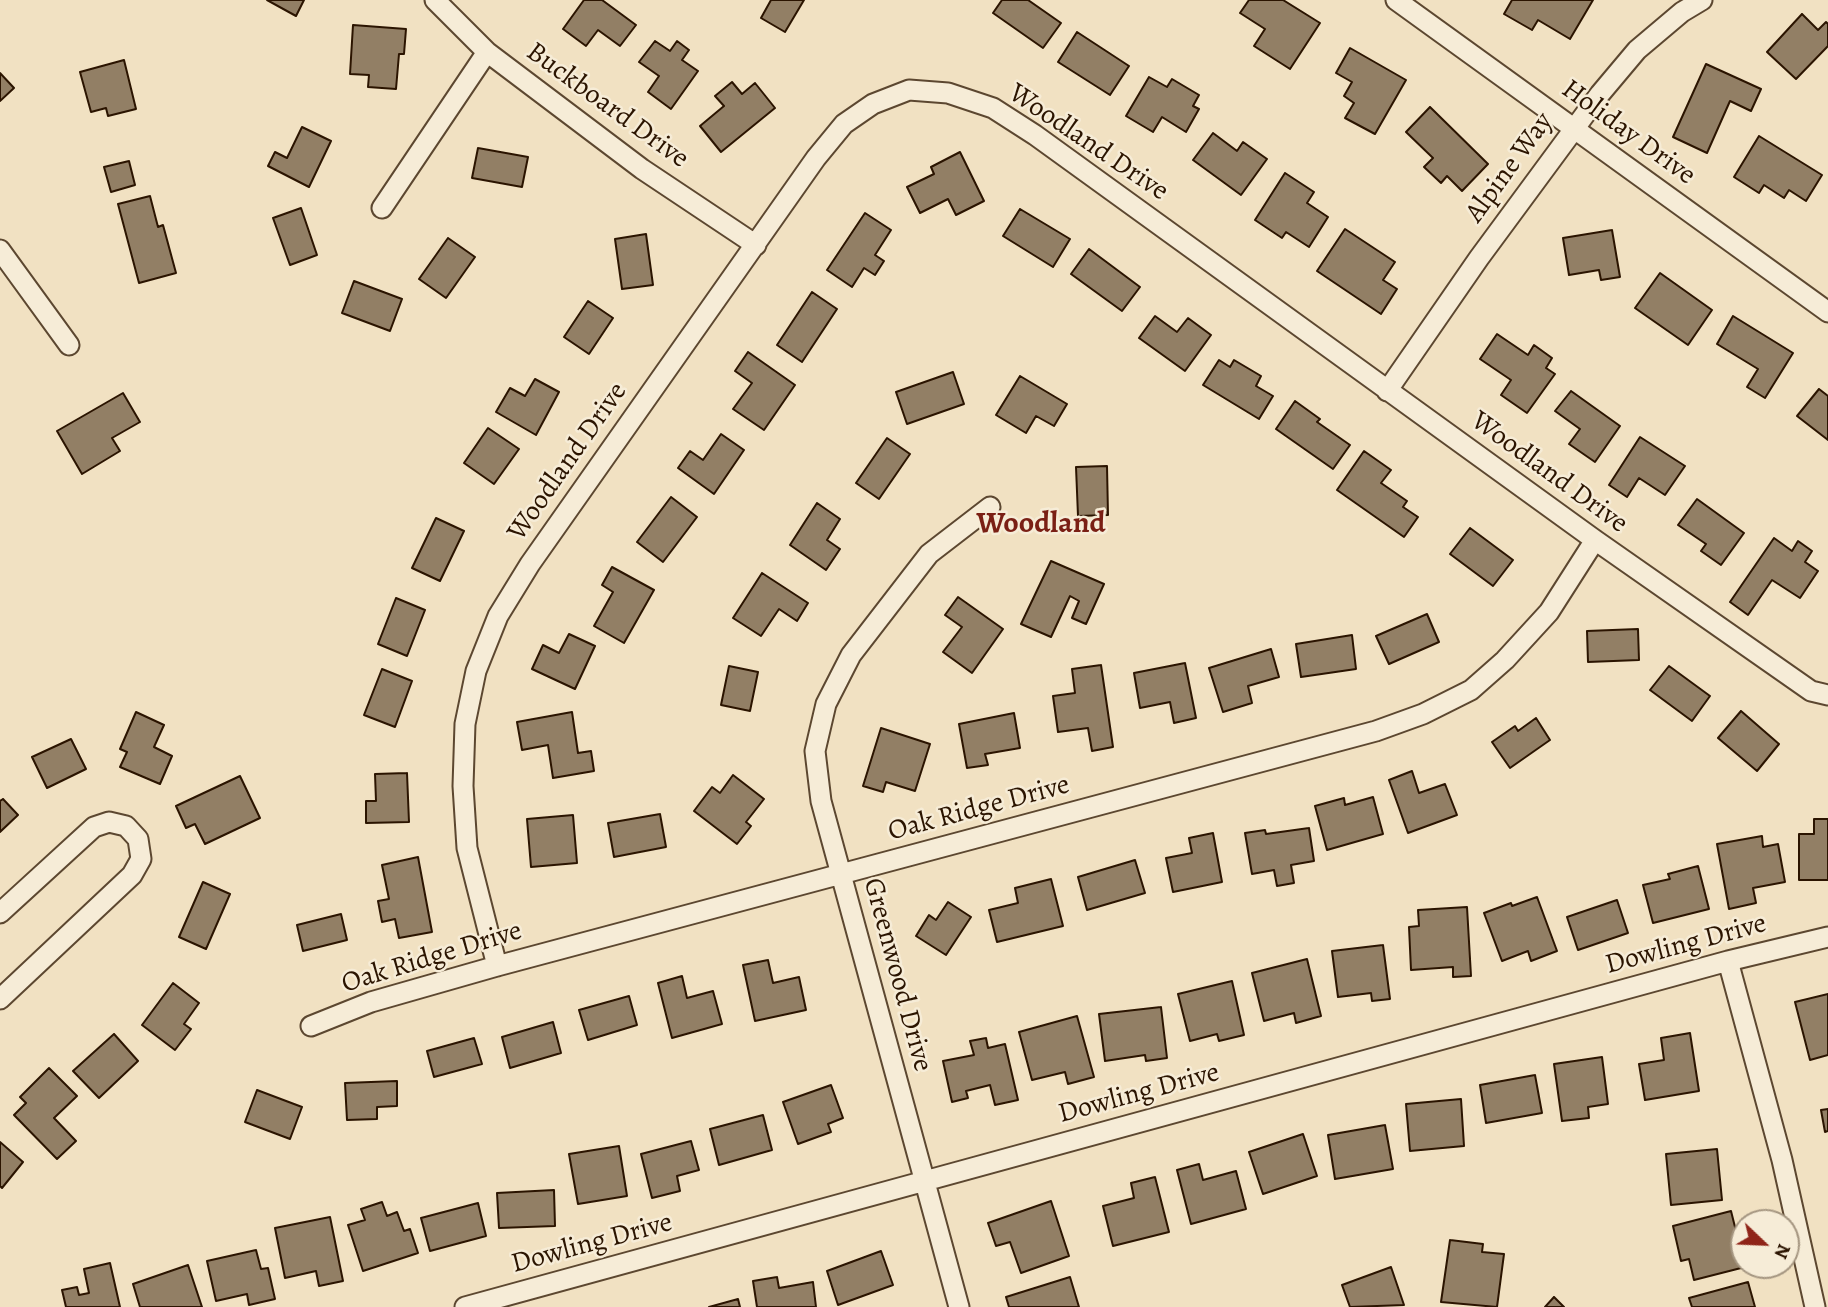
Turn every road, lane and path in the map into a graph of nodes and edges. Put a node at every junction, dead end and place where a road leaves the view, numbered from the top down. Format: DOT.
graph roads {
  1 [pos="435,0"];
  2 [pos="1396,0"];
  3 [pos="1702,0"];
  4 [pos="487,52"];
  5 [pos="1574,129"];
  6 [pos="382,208"];
  7 [pos="755,246"];
  8 [pos="0,250"];
  9 [pos="1828,312"];
  10 [pos="69,345"];
  11 [pos="1387,391"];
  12 [pos="990,507"];
  13 [pos="1595,540"];
  14 [pos="1828,695"];
  15 [pos="841,875"];
  16 [pos="0,913"];
  17 [pos="1828,937"];
  18 [pos="1728,961"];
  19 [pos="497,965"];
  20 [pos="0,970"];
  21 [pos="7,992"];
  22 [pos="311,1026"];
  23 [pos="925,1182"];
  24 [pos="465,1307"];
  25 [pos="959,1307"];
  26 [pos="1815,1307"];
  1 -- 4 [label="street, Buckboard Drive"];
  2 -- 5 [label="street, Holiday Drive"];
  3 -- 5 [label="street, Alpine Way"];
  4 -- 6 [label="street"];
  4 -- 7 [label="street, Buckboard Drive"];
  5 -- 9 [label="street, Holiday Drive"];
  5 -- 11 [label="street, Alpine Way"];
  7 -- 11 [label="street, Woodland Drive"];
  7 -- 19 [label="street, Woodland Drive"];
  8 -- 10 [label="street"];
  11 -- 13 [label="street, Woodland Drive"];
  12 -- 15 [label="street, Greenwood Drive"];
  13 -- 14 [label="street, Woodland Drive"];
  13 -- 15 [label="street, Oak Ridge Drive"];
  15 -- 19 [label="street, Oak Ridge Drive"];
  15 -- 23 [label="street, Greenwood Drive"];
  16 -- 21 [label="street"];
  17 -- 18 [label="street, Dowling Drive"];
  18 -- 23 [label="street, Dowling Drive"];
  18 -- 26 [label="street"];
  19 -- 22 [label="street, Oak Ridge Drive"];
  20 -- 21 [label="street"];
  23 -- 24 [label="street, Dowling Drive"];
  23 -- 25 [label="street, Greenwood Drive"];
}
